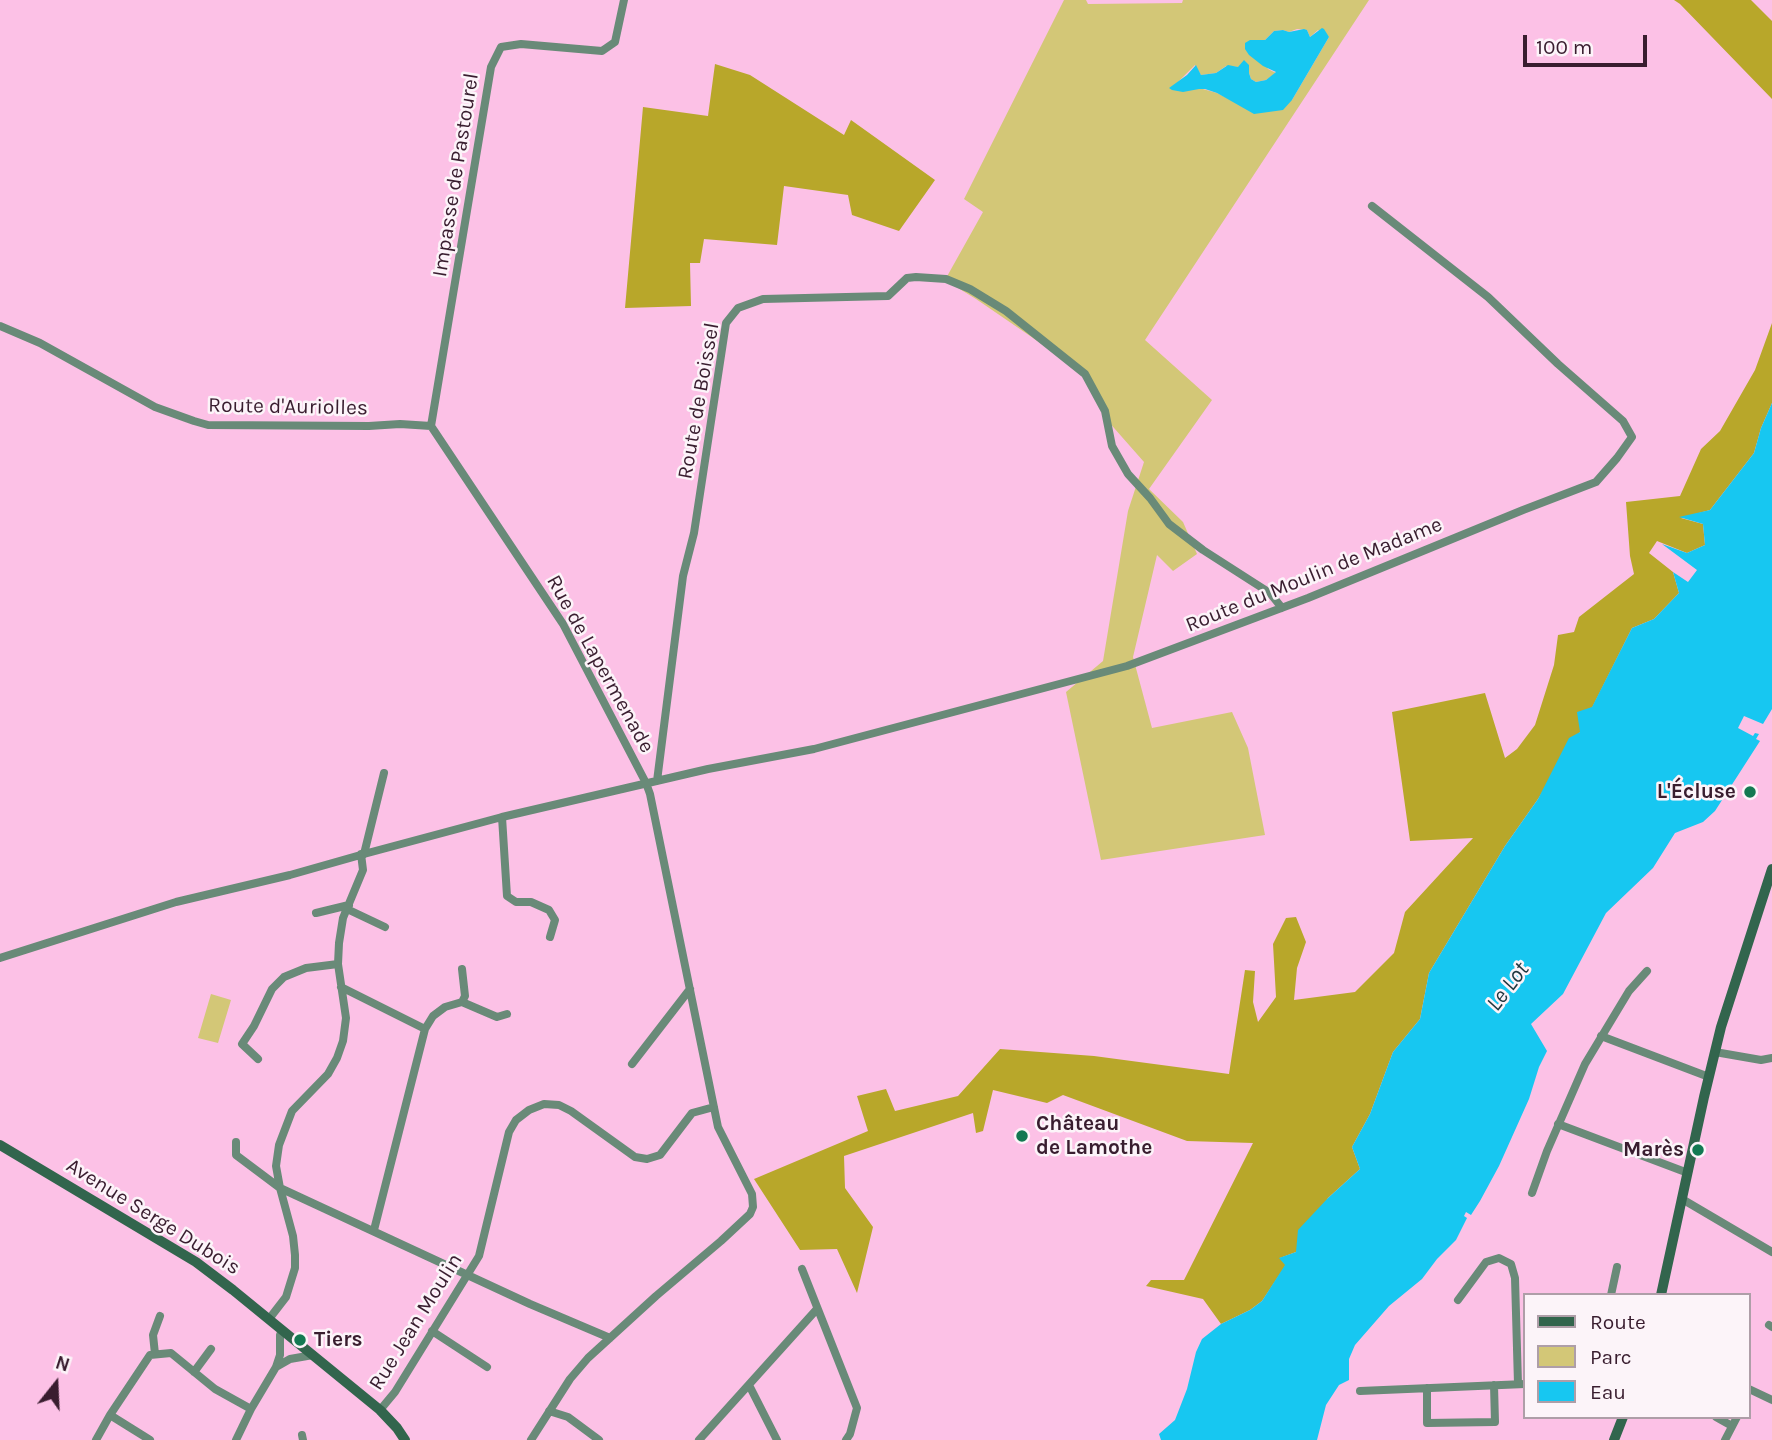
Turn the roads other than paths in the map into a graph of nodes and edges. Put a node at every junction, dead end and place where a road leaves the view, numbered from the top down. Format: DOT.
graph roads {
  1 [pos="624,0"];
  2 [pos="1372,206"];
  3 [pos="0,326"];
  4 [pos="431,426"];
  5 [pos="1282,608"];
  6 [pos="384,773"];
  7 [pos="657,780"];
  8 [pos="646,783"];
  9 [pos="502,817"];
  10 [pos="363,854"];
  11 [pos="1772,869"];
  12 [pos="1770,882"];
  13 [pos="348,907"];
  14 [pos="316,913"];
  15 [pos="385,926"];
  16 [pos="550,937"];
  17 [pos="0,958"];
  18 [pos="338,964"];
  19 [pos="462,969"];
  20 [pos="1647,971"];
  21 [pos="341,987"];
  22 [pos="690,989"];
  23 [pos="462,1002"];
  24 [pos="507,1014"];
  25 [pos="425,1029"];
  26 [pos="1601,1036"];
  27 [pos="1715,1052"];
  28 [pos="1772,1058"];
  29 [pos="258,1059"];
  30 [pos="632,1064"];
  31 [pos="1709,1077"];
  32 [pos="714,1107"];
  33 [pos="1558,1124"];
  34 [pos="236,1142"];
  35 [pos="0,1145"];
  36 [pos="1688,1173"];
  37 [pos="280,1188"];
  38 [pos="1532,1193"];
  39 [pos="1682,1199"];
  40 [pos="374,1230"];
  41 [pos="1772,1252"];
  42 [pos="1617,1267"];
  43 [pos="802,1269"];
  44 [pos="468,1275"];
  45 [pos="1611,1293"];
  46 [pos="1661,1293"];
  47 [pos="1458,1300"];
  48 [pos="817,1309"];
  49 [pos="160,1315"];
  50 [pos="269,1319"];
  51 [pos="282,1329"];
  52 [pos="432,1331"];
  53 [pos="610,1338"];
  54 [pos="1521,1339"];
  55 [pos="211,1349"];
  56 [pos="155,1354"];
  57 [pos="313,1355"];
  58 [pos="276,1367"];
  59 [pos="487,1367"];
  60 [pos="194,1372"];
  61 [pos="1522,1384"];
  62 [pos="749,1385"];
  63 [pos="1494,1385"];
  64 [pos="1427,1388"];
  65 [pos="1751,1390"];
  66 [pos="1360,1391"];
  67 [pos="1772,1400"];
  68 [pos="251,1409"];
  69 [pos="380,1410"];
  70 [pos="549,1411"];
  71 [pos="110,1415"];
  72 [pos="1622,1419"];
  73 [pos="1734,1422"];
  74 [pos="96,1440"];
  75 [pos="150,1440"];
  76 [pos="236,1440"];
  77 [pos="405,1440"];
  78 [pos="531,1440"];
  79 [pos="599,1440"];
  80 [pos="699,1440"];
  81 [pos="777,1440"];
  82 [pos="846,1440"];
  83 [pos="1614,1440"];
  84 [pos="1725,1440"];
  1 -- 4 [label="street, Impasse de Pastourel"];
  2 -- 5 [label="street, Route du Moulin de Madame"];
  3 -- 4 [label="street, Route d'Auriolles"];
  4 -- 8 [label="street, Rue de Lapermenade"];
  5 -- 7 [label="street, Route du Moulin de Madame"];
  5 -- 7 [label="street, Route de Boissel"];
  6 -- 10 [label="street"];
  7 -- 8 [label="street, Route du Moulin de Madame"];
  8 -- 9 [label="street, Rue de Lapermenade"];
  8 -- 22 [label="street"];
  9 -- 10 [label="street, Rue de Lapermenade"];
  9 -- 16 [label="street"];
  10 -- 13 [label="street"];
  10 -- 17 [label="street, Rue de Lapermenade"];
  11 -- 12 [label="street"];
  12 -- 27 [label="street"];
  13 -- 14 [label="street"];
  13 -- 15 [label="street"];
  13 -- 18 [label="street"];
  18 -- 21 [label="street"];
  18 -- 29 [label="street"];
  19 -- 23 [label="street"];
  20 -- 26 [label="street"];
  21 -- 25 [label="street"];
  21 -- 37 [label="street"];
  22 -- 30 [label="street"];
  22 -- 32 [label="street"];
  23 -- 24 [label="street"];
  23 -- 25 [label="street"];
  25 -- 40 [label="street"];
  26 -- 31 [label="street"];
  26 -- 33 [label="street"];
  27 -- 28 [label="street"];
  27 -- 31 [label="street"];
  31 -- 36 [label="street"];
  32 -- 44 [label="street, Rue Jean Moulin"];
  32 -- 53 [label="street"];
  33 -- 36 [label="street"];
  33 -- 38 [label="street"];
  34 -- 37 [label="street"];
  35 -- 50 [label="street, Avenue Serge Dubois"];
  36 -- 39 [label="street"];
  37 -- 40 [label="street"];
  37 -- 50 [label="street"];
  39 -- 41 [label="street"];
  39 -- 46 [label="street"];
  40 -- 44 [label="street"];
  42 -- 45 [label="street"];
  43 -- 48 [label="street"];
  44 -- 52 [label="street, Rue Jean Moulin"];
  44 -- 53 [label="street"];
  47 -- 54 [label="street"];
  48 -- 62 [label="street"];
  48 -- 82 [label="street"];
  49 -- 56 [label="street"];
  50 -- 51 [label="street, Avenue Serge Dubois"];
  51 -- 57 [label="street, Avenue Serge Dubois"];
  51 -- 58 [label="street"];
  52 -- 59 [label="street"];
  52 -- 69 [label="street, Rue Jean Moulin"];
  53 -- 70 [label="street"];
  54 -- 61 [label="street"];
  55 -- 60 [label="street"];
  56 -- 60 [label="street"];
  56 -- 71 [label="street"];
  57 -- 58 [label="street"];
  57 -- 69 [label="street, Avenue Serge Dubois"];
  58 -- 68 [label="street"];
  60 -- 68 [label="street"];
  61 -- 63 [label="street"];
  62 -- 80 [label="street"];
  62 -- 81 [label="street"];
  63 -- 64 [label="street"];
  63 -- 64 [label="street"];
  64 -- 66 [label="street"];
  65 -- 67 [label="street"];
  68 -- 76 [label="street"];
  69 -- 77 [label="street, Avenue Serge Dubois"];
  70 -- 78 [label="street"];
  70 -- 79 [label="street"];
  71 -- 74 [label="street"];
  71 -- 75 [label="street"];
  72 -- 83 [label="street"];
  73 -- 84 [label="street"];
}
